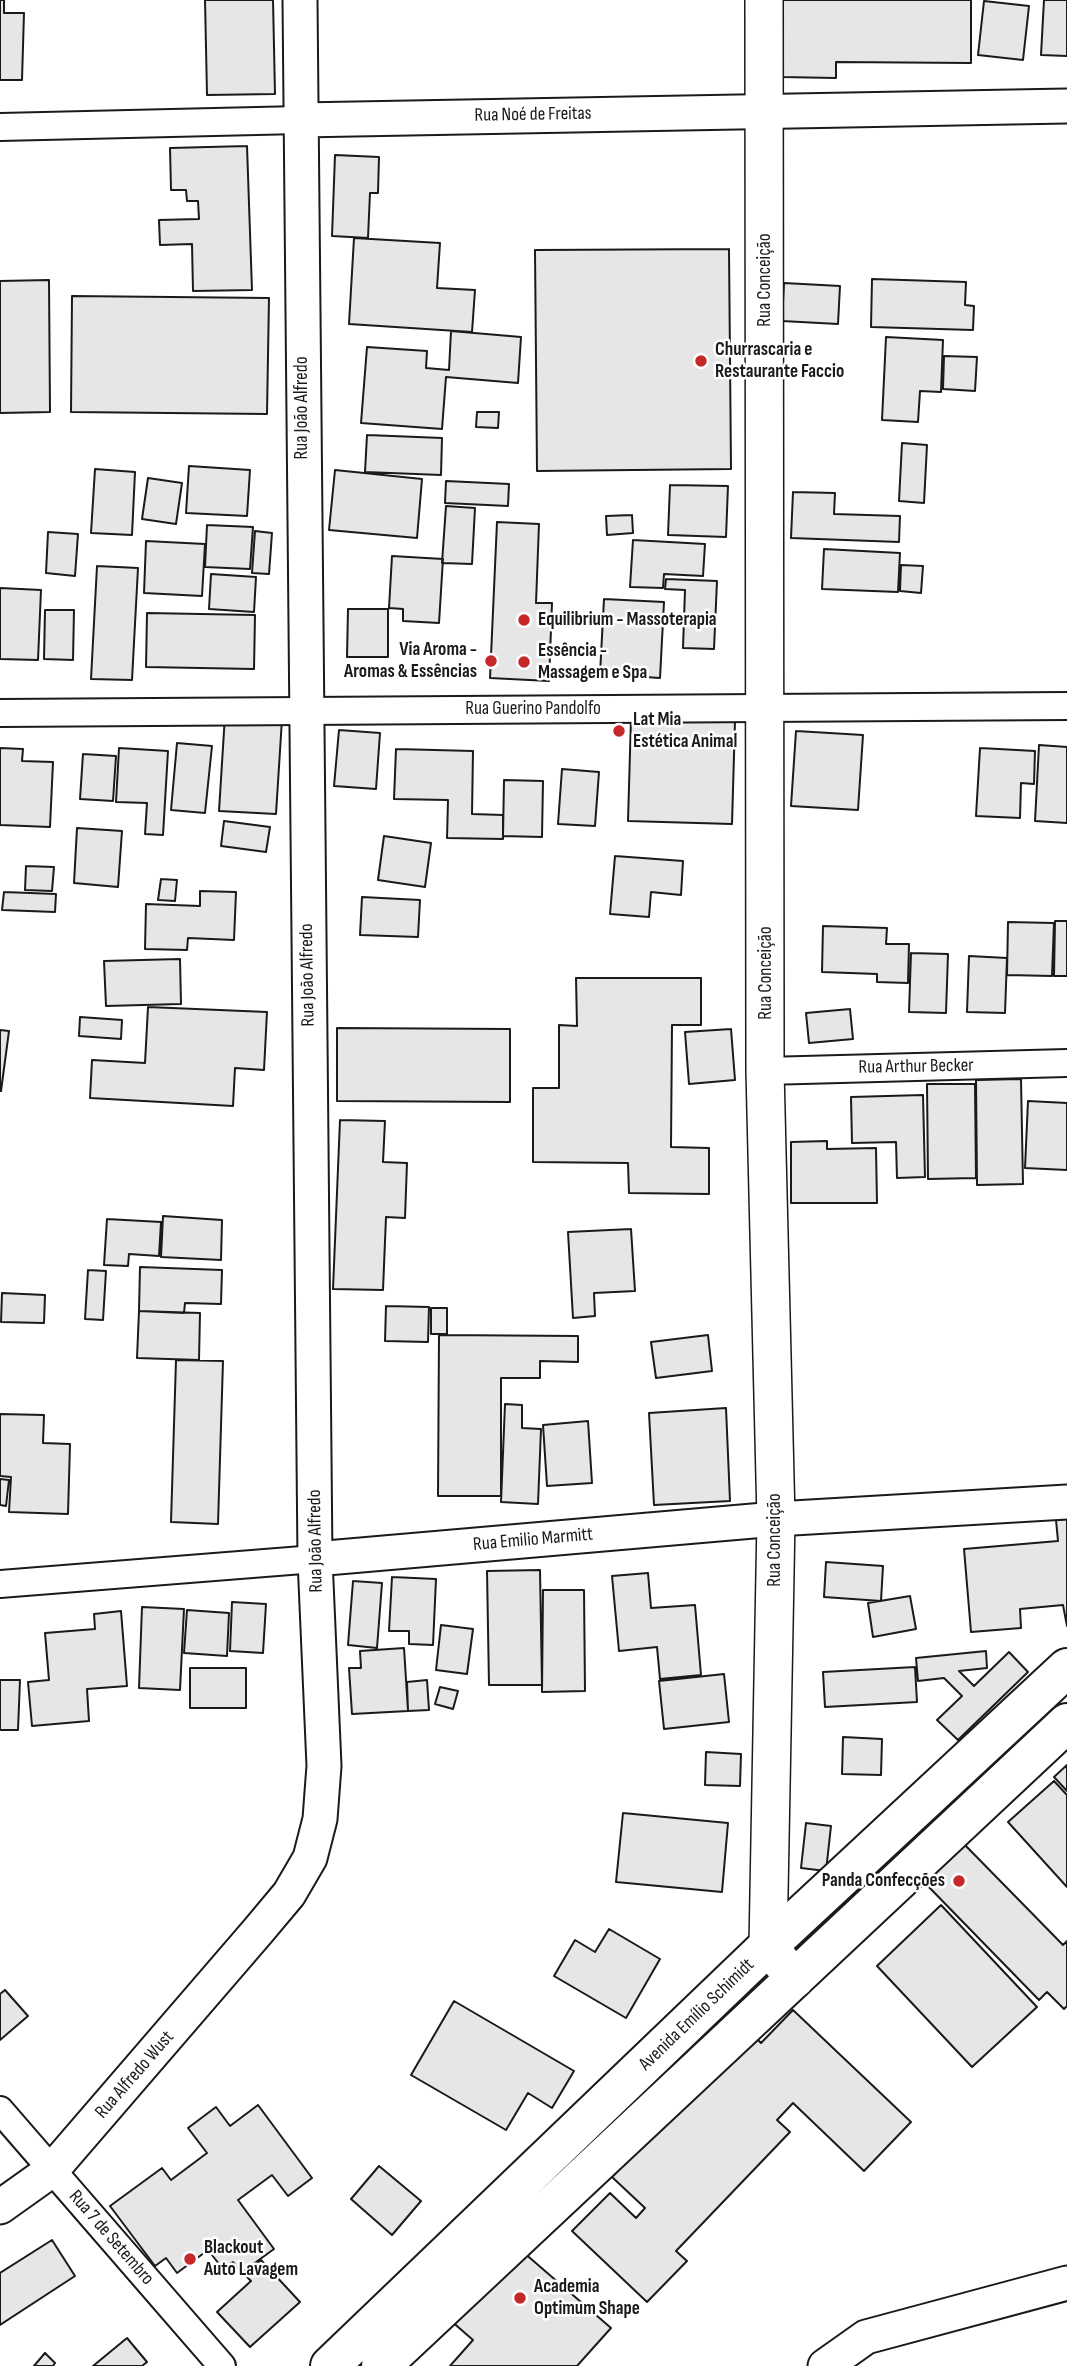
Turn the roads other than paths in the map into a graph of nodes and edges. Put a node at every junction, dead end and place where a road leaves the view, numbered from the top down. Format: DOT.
graph roads {
  1 [pos="300,0"];
  2 [pos="764,0"];
  3 [pos="1067,106"];
  4 [pos="764,110"];
  5 [pos="300,120"];
  6 [pos="0,127"];
  7 [pos="1067,706"];
  8 [pos="766,708"];
  9 [pos="305,710"];
  10 [pos="0,713"];
  11 [pos="1067,1063"];
  12 [pos="765,1071"];
  13 [pos="1067,1502"];
  14 [pos="776,1519"];
  15 [pos="315,1559"];
  16 [pos="0,1584"];
  17 [pos="1067,1668"];
  18 [pos="1067,1723"];
  19 [pos="258,1931"];
  20 [pos="768,1946"];
  21 [pos="794,1979"];
  22 [pos="0,2110"];
  23 [pos="52,2170"];
  24 [pos="0,2207"];
  25 [pos="1067,2283"];
  26 [pos="222,2366"];
  27 [pos="330,2366"];
  28 [pos="381,2366"];
  29 [pos="825,2366"];
  1 -- 5 [label="street, Rua João Alfredo"];
  2 -- 4 [label="main road, Rua Conceição"];
  3 -- 4 [label="street, Rua Noé de Freitas"];
  4 -- 5 [label="street, Rua Noé de Freitas"];
  4 -- 8 [label="main road, Rua Conceição"];
  5 -- 6 [label="street, Rua Noé de Freitas"];
  5 -- 9 [label="street, Rua João Alfredo"];
  7 -- 8 [label="street, Rua Guerino Pandolfo"];
  8 -- 9 [label="street, Rua Guerino Pandolfo"];
  8 -- 12 [label="main road, Rua Conceição"];
  9 -- 10 [label="street, Rua Guerino Pandolfo"];
  9 -- 15 [label="street, Rua João Alfredo"];
  11 -- 12 [label="street, Rua Arthur Becker"];
  12 -- 14 [label="main road, Rua Conceição"];
  13 -- 14 [label="street, Rua Emilio Marmitt"];
  14 -- 15 [label="street, Rua Emilio Marmitt"];
  14 -- 20 [label="main road, Rua Conceição"];
  15 -- 16 [label="street, Rua Emilio Marmitt"];
  15 -- 19 [label="street, Rua João Alfredo"];
  17 -- 20 [label="main road, Avenida Emílio Schimidt"];
  18 -- 21 [label="main road, Avenida Emílio Schimidt"];
  19 -- 23 [label="street, Rua Alfredo Wust"];
  20 -- 21 [label="main road"];
  20 -- 27 [label="main road, Avenida Emílio Schimidt"];
  21 -- 28 [label="main road, Avenida Emílio Schimidt"];
  22 -- 23 [label="street, Rua 7 de Setembro"];
  23 -- 24 [label="street, Rua Alfredo Wust"];
  23 -- 26 [label="street, Rua 7 de Setembro"];
  25 -- 29 [label="street"];
}
